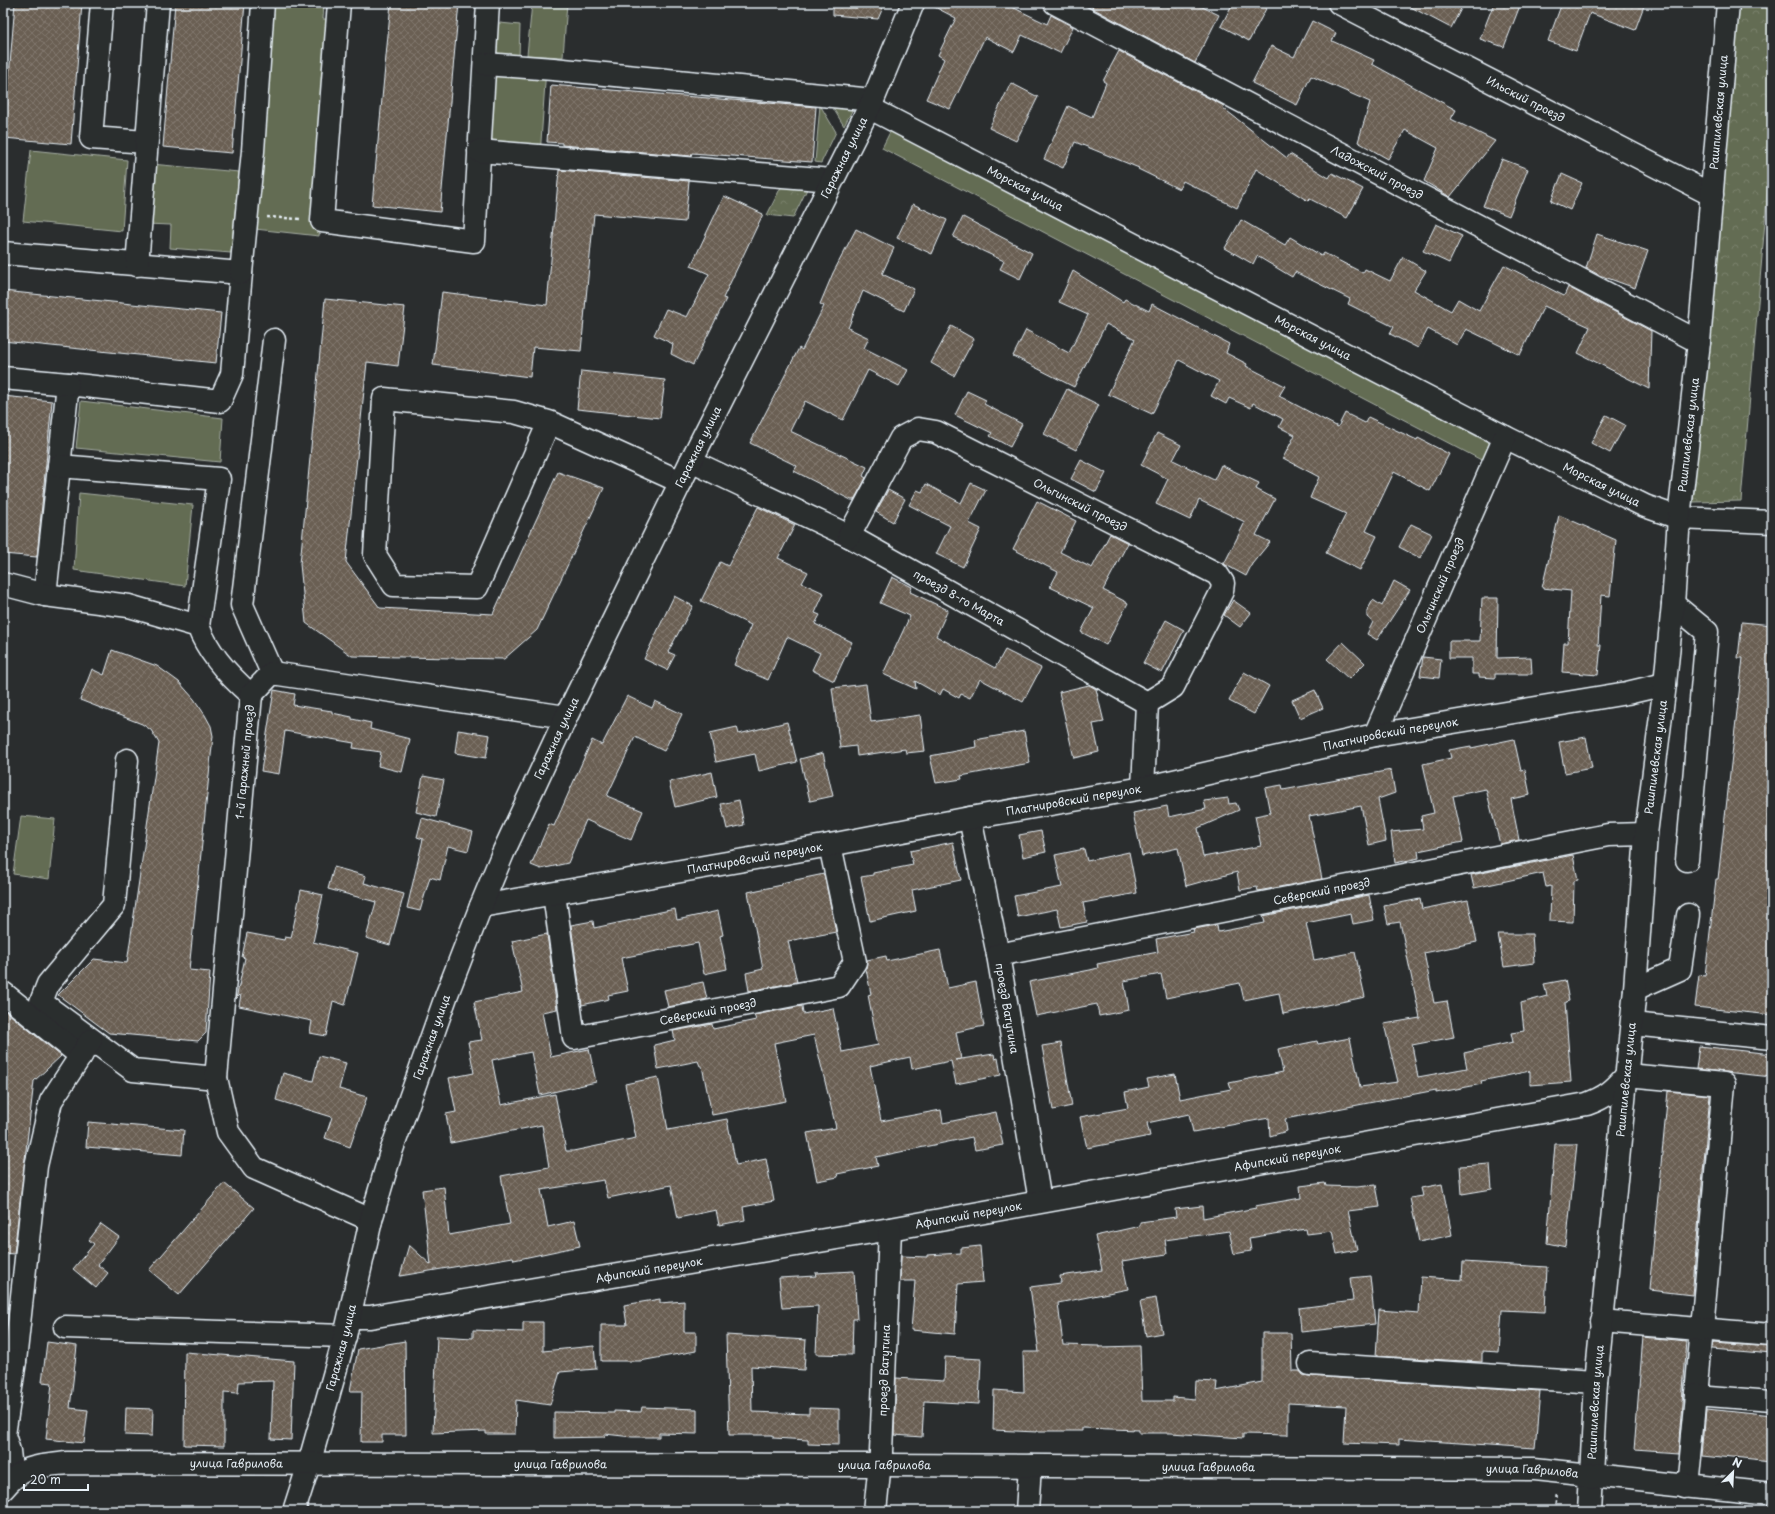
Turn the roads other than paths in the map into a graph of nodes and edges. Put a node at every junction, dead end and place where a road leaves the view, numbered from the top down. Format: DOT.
graph roads {
  1 [pos="102,3"];
  2 [pos="158,3"];
  3 [pos="263,3"];
  4 [pos="339,3"];
  5 [pos="488,3"];
  6 [pos="913,3"];
  7 [pos="1055,3"];
  8 [pos="1339,3"];
  9 [pos="1728,3"];
  10 [pos="484,64"];
  11 [pos="871,103"];
  12 [pos="146,142"];
  13 [pos="479,151"];
  14 [pos="832,180"];
  15 [pos="1712,195"];
  16 [pos="3,253"];
  17 [pos="137,265"];
  18 [pos="241,273"];
  19 [pos="274,340"];
  20 [pos="1699,342"];
  21 [pos="3,378"];
  22 [pos="68,384"];
  23 [pos="549,422"];
  24 [pos="1506,437"];
  25 [pos="691,461"];
  26 [pos="59,466"];
  27 [pos="681,482"];
  28 [pos="1679,518"];
  29 [pos="1772,522"];
  30 [pos="849,536"];
  31 [pos="3,584"];
  32 [pos="45,595"];
  33 [pos="1673,604"];
  34 [pos="198,626"];
  35 [pos="272,673"];
  36 [pos="1665,684"];
  37 [pos="251,695"];
  38 [pos="1147,703"];
  39 [pos="566,718"];
  40 [pos="1375,735"];
  41 [pos="127,760"];
  42 [pos="1143,788"];
  43 [pos="970,818"];
  44 [pos="1646,834"];
  45 [pos="830,845"];
  46 [pos="1687,860"];
  47 [pos="554,894"];
  48 [pos="481,906"];
  49 [pos="1688,914"];
  50 [pos="998,955"];
  51 [pos="1635,989"];
  52 [pos="3,994"];
  53 [pos="1632,1024"];
  54 [pos="1772,1038"];
  55 [pos="86,1048"];
  56 [pos="1627,1076"];
  57 [pos="216,1078"];
  58 [pos="1040,1201"];
  59 [pos="371,1220"];
  60 [pos="890,1229"];
  61 [pos="1601,1321"];
  62 [pos="347,1326"];
  63 [pos="65,1327"];
  64 [pos="1701,1329"];
  65 [pos="1772,1334"];
  66 [pos="1310,1364"];
  67 [pos="9,1365"];
  68 [pos="1596,1382"];
  69 [pos="1696,1395"];
  70 [pos="1772,1401"];
  71 [pos="309,1464"];
  72 [pos="880,1465"];
  73 [pos="1030,1466"];
  74 [pos="1591,1475"];
  75 [pos="6,1481"];
  76 [pos="1687,1486"];
  77 [pos="1772,1494"];
  78 [pos="294,1511"];
  79 [pos="875,1511"];
  80 [pos="1027,1511"];
  81 [pos="1589,1511"];
  1 -- 12 [label="street"];
  2 -- 12 [label="street"];
  3 -- 18 [label="street"];
  4 -- 13 [label="street"];
  5 -- 10 [label="street"];
  6 -- 11 [label="street, Гаражная улица"];
  7 -- 20 [label="street, Ладожский проезд"];
  8 -- 15 [label="street, Ильский проезд"];
  9 -- 15 [label="street, Рашпилевская улица"];
  10 -- 11 [label="street"];
  10 -- 13 [label="street"];
  11 -- 14 [label="street, Гаражная улица"];
  11 -- 24 [label="street, Морская улица"];
  12 -- 17 [label="street"];
  13 -- 14 [label="street"];
  14 -- 25 [label="street, Гаражная улица"];
  15 -- 20 [label="street, Рашпилевская улица"];
  16 -- 17 [label="street"];
  17 -- 18 [label="street"];
  18 -- 22 [label="street"];
  19 -- 35 [label="street"];
  20 -- 28 [label="street, Рашпилевская улица"];
  21 -- 22 [label="street"];
  22 -- 26 [label="street"];
  23 -- 23 [label="street"];
  23 -- 27 [label="street"];
  24 -- 28 [label="street, Морская улица"];
  24 -- 40 [label="street, Ольгинский проезд"];
  25 -- 27 [label="street, Гаражная улица"];
  25 -- 30 [label="street, проезд 8-го Марта"];
  26 -- 32 [label="street"];
  26 -- 34 [label="street"];
  27 -- 39 [label="street, Гаражная улица"];
  28 -- 29 [label="street, Морская улица"];
  28 -- 33 [label="street, Рашпилевская улица"];
  30 -- 38 [label="street, проезд 8-го Марта"];
  30 -- 38 [label="street, Ольгинский проезд"];
  31 -- 32 [label="street"];
  32 -- 34 [label="street"];
  33 -- 36 [label="street, Рашпилевская улица"];
  33 -- 46 [label="street"];
  34 -- 37 [label="street"];
  35 -- 37 [label="street, 1-й Гаражный проезд"];
  35 -- 39 [label="street"];
  36 -- 40 [label="street, Платнировский переулок"];
  36 -- 44 [label="street, Рашпилевская улица"];
  37 -- 57 [label="street, 1-й Гаражный проезд"];
  38 -- 42 [label="street"];
  39 -- 48 [label="street, Гаражная улица"];
  40 -- 42 [label="street, Платнировский переулок"];
  41 -- 55 [label="street"];
  42 -- 43 [label="street, Платнировский переулок"];
  43 -- 45 [label="street, Платнировский переулок"];
  43 -- 50 [label="street, проезд Ватутина"];
  44 -- 50 [label="street, Северский проезд"];
  44 -- 51 [label="street, Рашпилевская улица"];
  45 -- 47 [label="street, Платнировский переулок"];
  45 -- 47 [label="street, Северский проезд"];
  47 -- 48 [label="street, Платнировский переулок"];
  48 -- 59 [label="street, Гаражная улица"];
  49 -- 51 [label="street"];
  50 -- 58 [label="street, проезд Ватутина"];
  51 -- 53 [label="street, Рашпилевская улица"];
  52 -- 55 [label="street"];
  53 -- 54 [label="street"];
  53 -- 56 [label="street, Рашпилевская улица"];
  55 -- 57 [label="street"];
  55 -- 67 [label="street"];
  56 -- 58 [label="street, Афипский переулок"];
  56 -- 61 [label="street, Рашпилевская улица"];
  56 -- 64 [label="street"];
  57 -- 59 [label="street, 1-й Гаражный проезд"];
  58 -- 60 [label="street, Афипский переулок"];
  59 -- 62 [label="street, Гаражная улица"];
  60 -- 62 [label="street, Афипский переулок"];
  60 -- 72 [label="street, проезд Ватутина"];
  61 -- 64 [label="street"];
  61 -- 68 [label="street, Рашпилевская улица"];
  62 -- 63 [label="street, Афипский переулок"];
  62 -- 71 [label="street, Гаражная улица"];
  64 -- 65 [label="street"];
  64 -- 69 [label="street"];
  66 -- 68 [label="street"];
  67 -- 75 [label="street"];
  68 -- 74 [label="street, Рашпилевская улица"];
  69 -- 70 [label="street"];
  69 -- 76 [label="street"];
  71 -- 72 [label="street, улица Гаврилова"];
  71 -- 75 [label="street, улица Гаврилова"];
  71 -- 78 [label="street, Гаражная улица"];
  72 -- 73 [label="street, улица Гаврилова"];
  72 -- 79 [label="street, проезд Ватутина"];
  73 -- 74 [label="street, улица Гаврилова"];
  73 -- 80 [label="street"];
  74 -- 76 [label="street, улица Гаврилова"];
  74 -- 81 [label="street, Рашпилевская улица"];
  76 -- 77 [label="street, улица Гаврилова"];
}
